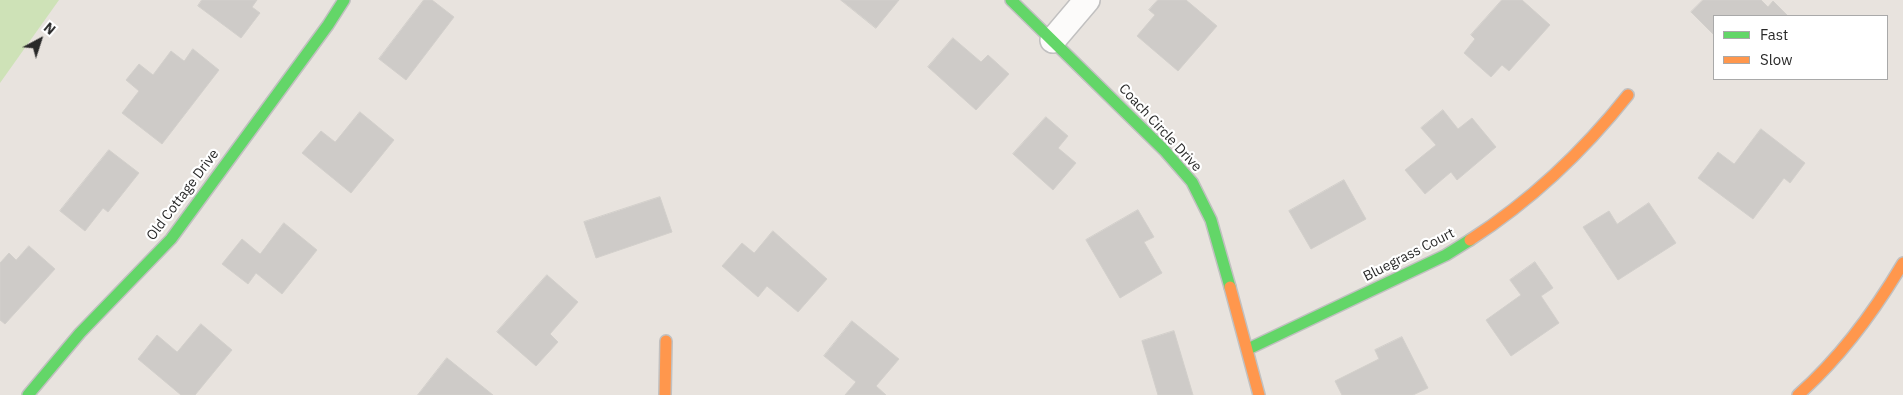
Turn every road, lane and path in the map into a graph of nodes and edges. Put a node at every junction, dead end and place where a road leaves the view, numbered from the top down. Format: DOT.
graph roads {
  1 [pos="344,0"];
  2 [pos="1011,0"];
  3 [pos="1087,0"];
  4 [pos="1053,40"];
  5 [pos="1628,95"];
  6 [pos="1903,263"];
  7 [pos="666,341"];
  8 [pos="1248,349"];
  9 [pos="28,395"];
  10 [pos="665,395"];
  11 [pos="1260,395"];
  12 [pos="1798,395"];
  1 -- 9 [label="street, Old Cottage Drive"];
  2 -- 4 [label="street, Coach Circle Drive"];
  3 -- 4 [label="street"];
  4 -- 8 [label="street, Coach Circle Drive"];
  5 -- 8 [label="street, Bluegrass Court"];
  6 -- 12 [label="street"];
  7 -- 10 [label="street"];
  8 -- 11 [label="street, Coach Circle Drive"];
}
